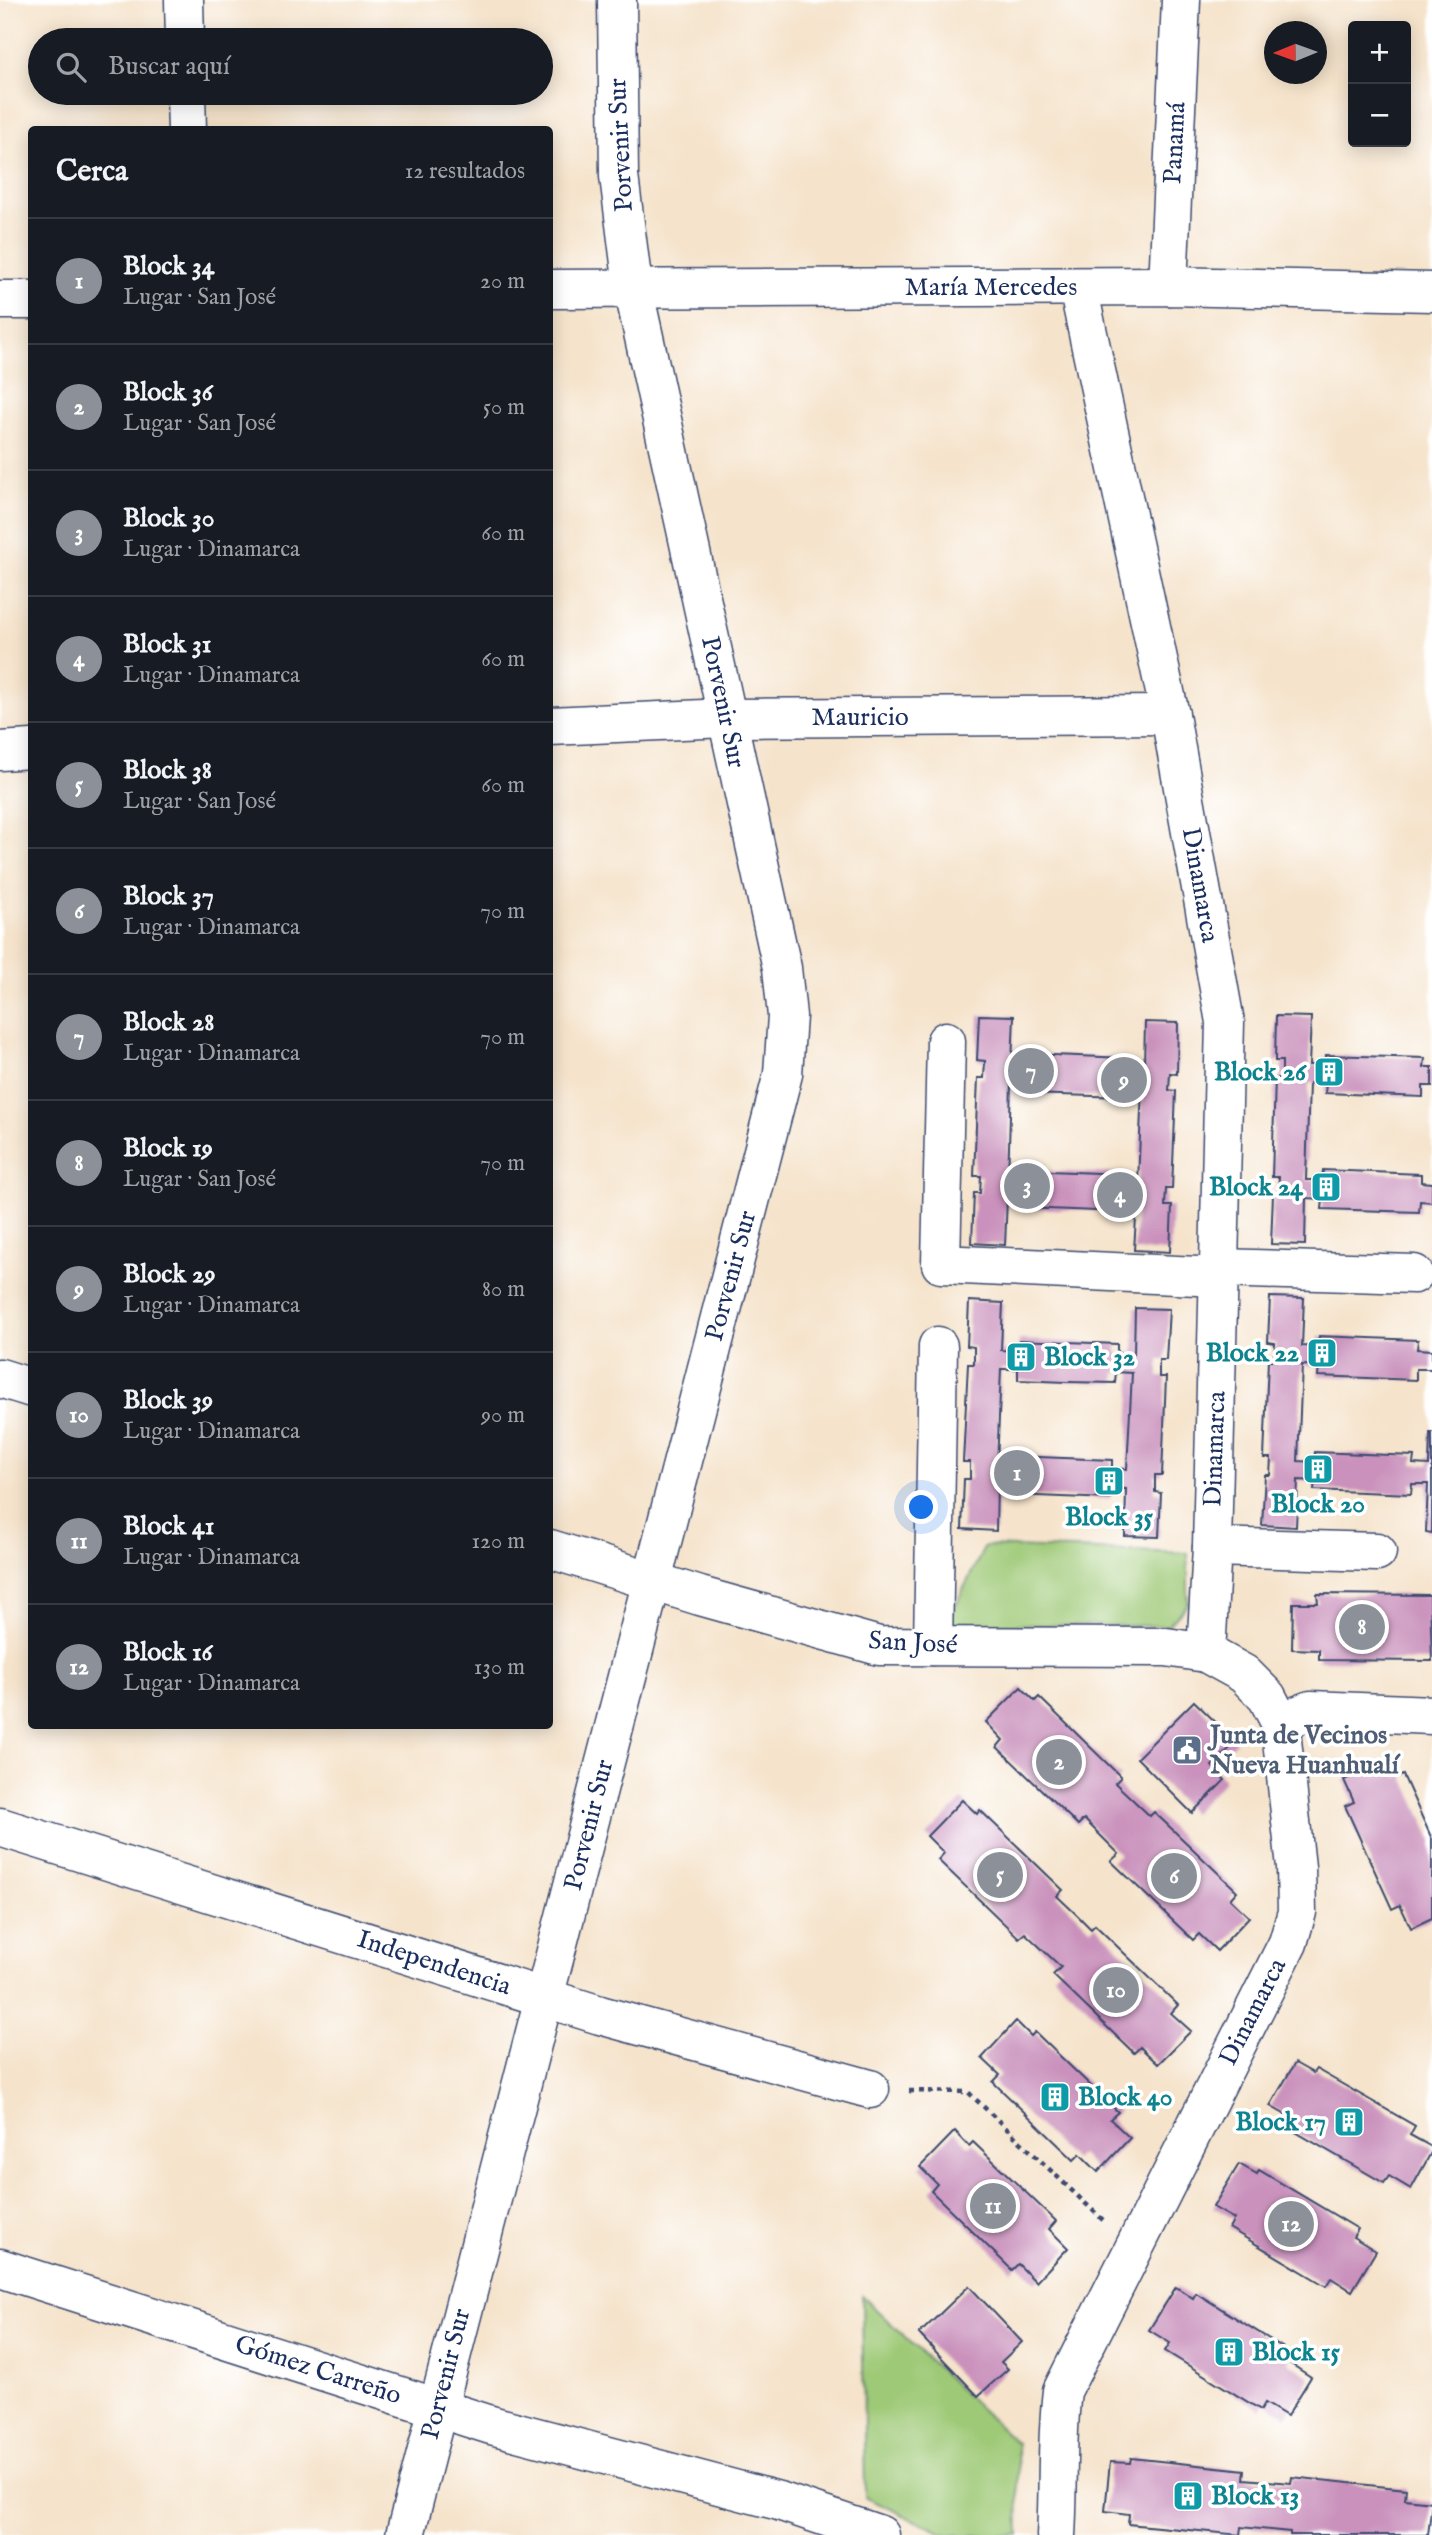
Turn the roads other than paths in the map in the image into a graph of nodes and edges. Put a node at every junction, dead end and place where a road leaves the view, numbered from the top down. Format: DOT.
graph roads {
  1 [pos="184,0"];
  2 [pos="617,0"];
  3 [pos="1181,0"];
  4 [pos="185,28"];
  5 [pos="186,105"];
  6 [pos="187,126"];
  7 [pos="1078,286"];
  8 [pos="1168,286"];
  9 [pos="633,288"];
  10 [pos="553,289"];
  11 [pos="1432,292"];
  12 [pos="0,300"];
  13 [pos="28,300"];
  14 [pos="1170,715"];
  15 [pos="726,718"];
  16 [pos="553,726"];
  17 [pos="28,749"];
  18 [pos="0,751"];
  19 [pos="946,1041"];
  20 [pos="1219,1273"];
  21 [pos="1414,1274"];
  22 [pos="938,1346"];
  23 [pos="0,1378"];
  24 [pos="28,1387"];
  25 [pos="1212,1547"];
  26 [pos="553,1550"];
  27 [pos="1377,1552"];
  28 [pos="652,1579"];
  29 [pos="933,1646"];
  30 [pos="1206,1653"];
  31 [pos="1432,1715"];
  32 [pos="1280,1722"];
  33 [pos="0,1827"];
  34 [pos="544,1998"];
  35 [pos="870,2089"];
  36 [pos="0,2268"];
  37 [pos="438,2408"];
  38 [pos="405,2535"];
  39 [pos="880,2535"];
  40 [pos="1056,2535"];
  1 -- 4 [label="street"];
  2 -- 9 [label="street, Porvenir Sur"];
  3 -- 8 [label="street, Panamá"];
  5 -- 6 [label="street"];
  7 -- 8 [label="street, María Mercedes"];
  7 -- 9 [label="street, María Mercedes"];
  7 -- 14 [label="street, Dinamarca"];
  8 -- 11 [label="street, María Mercedes"];
  9 -- 10 [label="street, María Mercedes"];
  9 -- 15 [label="street, Porvenir Sur"];
  12 -- 13 [label="street"];
  14 -- 15 [label="street, Mauricio"];
  14 -- 20 [label="street, Dinamarca"];
  15 -- 16 [label="street, Mauricio"];
  15 -- 28 [label="street, Porvenir Sur"];
  17 -- 18 [label="street"];
  19 -- 20 [label="street"];
  20 -- 21 [label="street"];
  20 -- 25 [label="street, Dinamarca"];
  22 -- 29 [label="street"];
  23 -- 24 [label="street"];
  25 -- 27 [label="street"];
  25 -- 30 [label="street, Dinamarca"];
  26 -- 28 [label="street, San José"];
  28 -- 29 [label="street, San José"];
  28 -- 34 [label="street, Porvenir Sur"];
  29 -- 30 [label="street, San José"];
  30 -- 32 [label="street, Dinamarca"];
  31 -- 32 [label="street"];
  32 -- 40 [label="street, Dinamarca"];
  33 -- 34 [label="street, Independencia"];
  34 -- 35 [label="street, Independencia"];
  34 -- 37 [label="street, Porvenir Sur"];
  36 -- 37 [label="street, Gómez Carreño"];
  37 -- 38 [label="street, Porvenir Sur"];
  37 -- 39 [label="street, Gómez Carreño"];
}
